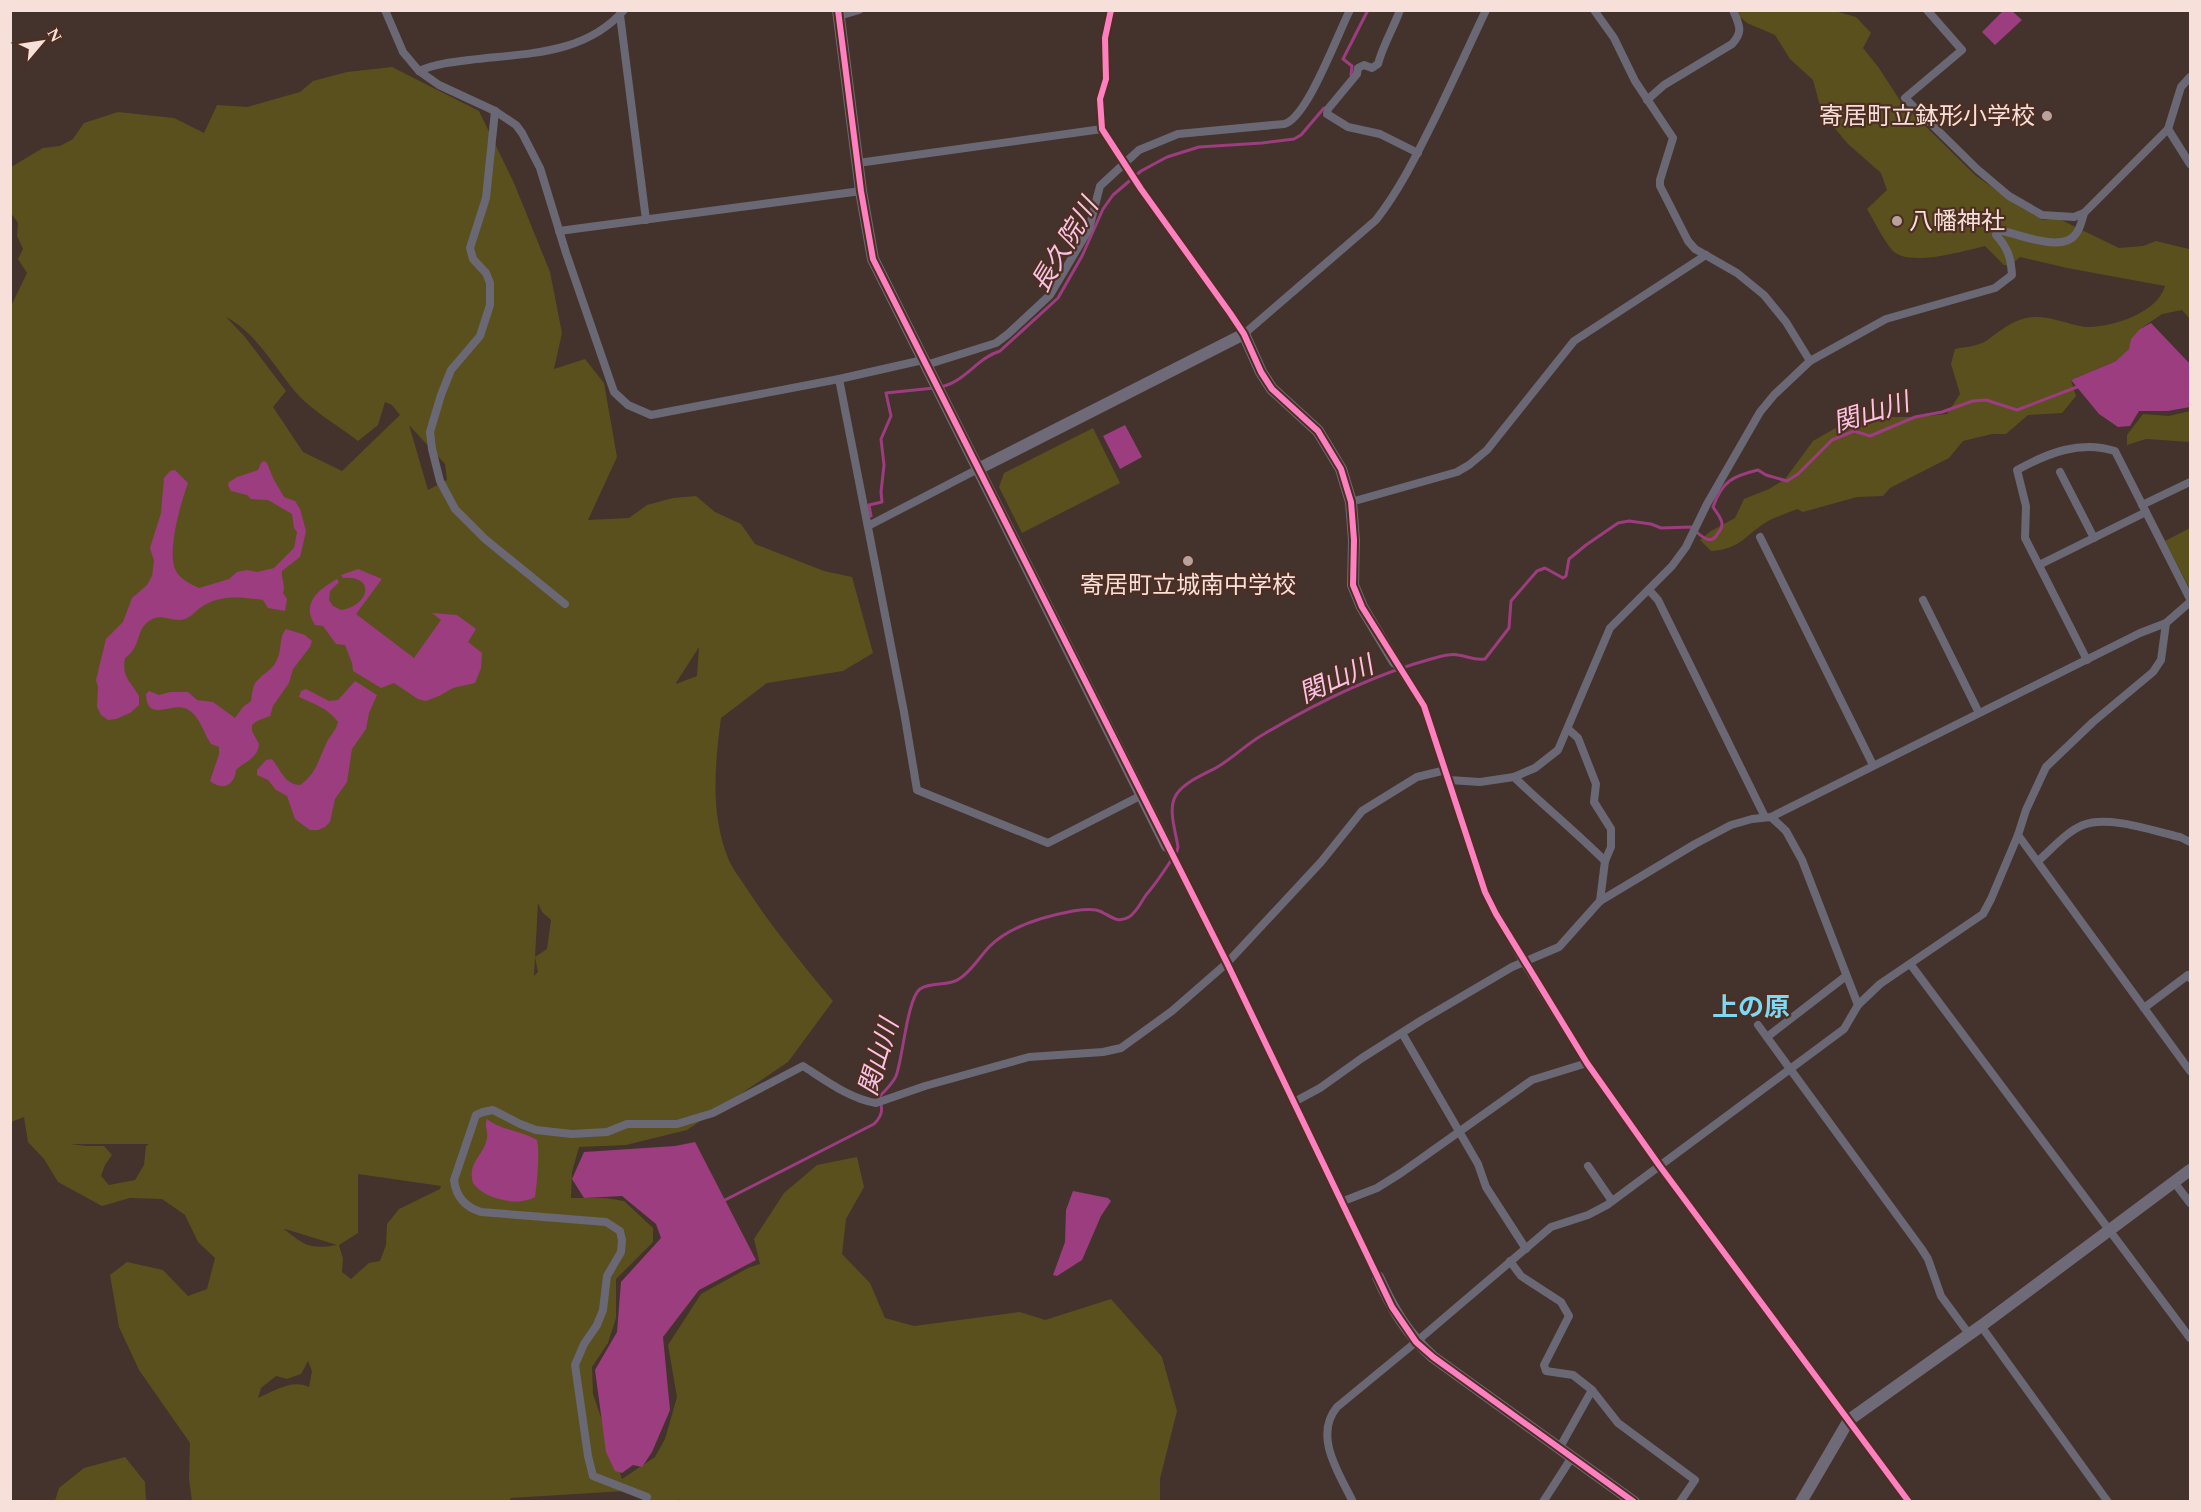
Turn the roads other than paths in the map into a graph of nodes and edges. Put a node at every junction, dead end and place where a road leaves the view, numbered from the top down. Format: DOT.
graph roads {
  1 [pos="385,10"];
  2 [pos="629,10"];
  3 [pos="859,10"];
  4 [pos="1111,10"];
  5 [pos="1350,10"];
  6 [pos="1400,10"];
  7 [pos="1486,10"];
  8 [pos="1594,10"];
  9 [pos="1732,10"];
  10 [pos="1927,10"];
  11 [pos="622,12"];
  12 [pos="838,13"];
  13 [pos="419,71"];
  14 [pos="2190,77"];
  15 [pos="1647,100"];
  16 [pos="495,111"];
  17 [pos="1102,129"];
  18 [pos="2168,129"];
  19 [pos="1418,153"];
  20 [pos="1124,162"];
  21 [pos="858,163"];
  22 [pos="2190,164"];
  23 [pos="861,190"];
  24 [pos="2084,213"];
  25 [pos="646,220"];
  26 [pos="559,231"];
  27 [pos="1706,255"];
  28 [pos="1244,334"];
  29 [pos="1810,361"];
  30 [pos="924,362"];
  31 [pos="839,379"];
  32 [pos="978,470"];
  33 [pos="2060,472"];
  34 [pos="2190,482"];
  35 [pos="1351,502"];
  36 [pos="2144,509"];
  37 [pos="868,526"];
  38 [pos="1760,537"];
  39 [pos="2094,538"];
  40 [pos="2039,565"];
  41 [pos="1649,590"];
  42 [pos="1923,600"];
  43 [pos="2190,601"];
  44 [pos="565,604"];
  45 [pos="2166,623"];
  46 [pos="2086,660"];
  47 [pos="1395,662"];
  48 [pos="1979,713"];
  49 [pos="1568,729"];
  50 [pos="1873,765"];
  51 [pos="1446,770"];
  52 [pos="1514,777"];
  53 [pos="1449,780"];
  54 [pos="1142,795"];
  55 [pos="1768,817"];
  56 [pos="2018,835"];
  57 [pos="2190,842"];
  58 [pos="1167,846"];
  59 [pos="1605,861"];
  60 [pos="2038,861"];
  61 [pos="1599,901"];
  62 [pos="1523,961"];
  63 [pos="1227,963"];
  64 [pos="1911,965"];
  65 [pos="1846,976"];
  66 [pos="2190,978"];
  67 [pos="1858,1005"];
  68 [pos="2144,1008"];
  69 [pos="1758,1025"];
  70 [pos="1402,1033"];
  71 [pos="1767,1036"];
  72 [pos="1587,1063"];
  73 [pos="1790,1070"];
  74 [pos="2190,1071"];
  75 [pos="1294,1102"];
  76 [pos="1459,1133"];
  77 [pos="1659,1165"];
  78 [pos="1588,1166"];
  79 [pos="2190,1170"];
  80 [pos="2174,1182"];
  81 [pos="1612,1201"];
  82 [pos="1341,1202"];
  83 [pos="2190,1203"];
  84 [pos="2109,1231"];
  85 [pos="1526,1249"];
  86 [pos="1510,1261"];
  87 [pos="1378,1277"];
  88 [pos="1981,1326"];
  89 [pos="1969,1334"];
  90 [pos="2190,1338"];
  91 [pos="1416,1342"];
  92 [pos="1592,1390"];
  93 [pos="1849,1420"];
  94 [pos="1560,1447"];
  95 [pos="1572,1457"];
  96 [pos="647,1497"];
  97 [pos="1353,1502"];
  98 [pos="1543,1502"];
  99 [pos="1635,1502"];
  100 [pos="1680,1502"];
  101 [pos="1801,1502"];
  102 [pos="1909,1502"];
  103 [pos="2108,1502"];
  1 -- 13 [label="street"];
  2 -- 11 [label="street"];
  3 -- 12 [label="street"];
  4 -- 17 [label="street"];
  5 -- 20 [label="street"];
  6 -- 19 [label="street"];
  7 -- 19 [label="street"];
  8 -- 15 [label="street"];
  9 -- 15 [label="street"];
  10 -- 24 [label="street"];
  11 -- 13 [label="street"];
  11 -- 25 [label="street"];
  12 -- 21 [label="street"];
  13 -- 16 [label="street"];
  14 -- 18 [label="street"];
  15 -- 27 [label="street"];
  16 -- 26 [label="street"];
  16 -- 44 [label="street"];
  17 -- 20 [label="street"];
  17 -- 21 [label="street"];
  18 -- 22 [label="street"];
  18 -- 24 [label="street"];
  19 -- 28 [label="street"];
  20 -- 28 [label="street"];
  20 -- 30 [label="street"];
  21 -- 23 [label="street"];
  23 -- 25 [label="street"];
  23 -- 30 [label="street"];
  24 -- 29 [label="street"];
  25 -- 26 [label="street"];
  26 -- 31 [label="street"];
  27 -- 29 [label="street"];
  27 -- 35 [label="street"];
  28 -- 32 [label="street"];
  28 -- 35 [label="street"];
  29 -- 41 [label="street"];
  30 -- 31 [label="street"];
  30 -- 32 [label="street"];
  31 -- 37 [label="street"];
  32 -- 37 [label="street"];
  32 -- 54 [label="street"];
  33 -- 39 [label="street"];
  34 -- 36 [label="street"];
  35 -- 47 [label="street"];
  36 -- 39 [label="street"];
  36 -- 40 [label="street"];
  36 -- 43 [label="street"];
  37 -- 54 [label="street"];
  38 -- 50 [label="street"];
  39 -- 40 [label="street"];
  40 -- 46 [label="street"];
  41 -- 49 [label="street"];
  41 -- 55 [label="street"];
  42 -- 48 [label="street"];
  43 -- 45 [label="street"];
  45 -- 46 [label="street"];
  45 -- 56 [label="street"];
  46 -- 48 [label="street"];
  47 -- 51 [label="street"];
  48 -- 50 [label="street"];
  49 -- 52 [label="street"];
  49 -- 59 [label="street"];
  50 -- 55 [label="street"];
  51 -- 53 [label="street"];
  51 -- 63 [label="street"];
  52 -- 53 [label="street"];
  52 -- 59 [label="street"];
  53 -- 62 [label="street"];
  54 -- 58 [label="street"];
  55 -- 61 [label="street"];
  55 -- 65 [label="street"];
  56 -- 60 [label="street"];
  56 -- 64 [label="street"];
  57 -- 60 [label="street"];
  58 -- 63 [label="street"];
  59 -- 61 [label="street"];
  60 -- 68 [label="street"];
  61 -- 62 [label="street"];
  62 -- 70 [label="street"];
  62 -- 72 [label="street"];
  63 -- 75 [label="street"];
  63 -- 96 [label="street"];
  64 -- 67 [label="street"];
  64 -- 84 [label="street"];
  65 -- 67 [label="street"];
  65 -- 71 [label="street"];
  66 -- 68 [label="street"];
  67 -- 73 [label="street"];
  68 -- 74 [label="street"];
  69 -- 71 [label="street"];
  70 -- 75 [label="street"];
  70 -- 76 [label="street"];
  71 -- 73 [label="street"];
  72 -- 76 [label="street"];
  72 -- 77 [label="street"];
  73 -- 77 [label="street"];
  73 -- 89 [label="street"];
  75 -- 82 [label="street"];
  76 -- 82 [label="street"];
  76 -- 85 [label="street"];
  77 -- 81 [label="street"];
  77 -- 93 [label="street"];
  78 -- 81 [label="street"];
  79 -- 80 [label="street"];
  80 -- 83 [label="street"];
  80 -- 84 [label="street"];
  81 -- 85 [label="street"];
  82 -- 87 [label="street"];
  84 -- 88 [label="street"];
  84 -- 90 [label="street"];
  85 -- 86 [label="street"];
  86 -- 91 [label="street"];
  86 -- 92 [label="street"];
  87 -- 91 [label="street"];
  88 -- 89 [label="street"];
  88 -- 103 [label="street"];
  89 -- 93 [label="street"];
  91 -- 94 [label="street"];
  91 -- 97 [label="street"];
  92 -- 94 [label="street"];
  92 -- 100 [label="street"];
  93 -- 101 [label="street"];
  93 -- 102 [label="street"];
  94 -- 95 [label="street"];
  95 -- 98 [label="street"];
  95 -- 99 [label="street"];
}
